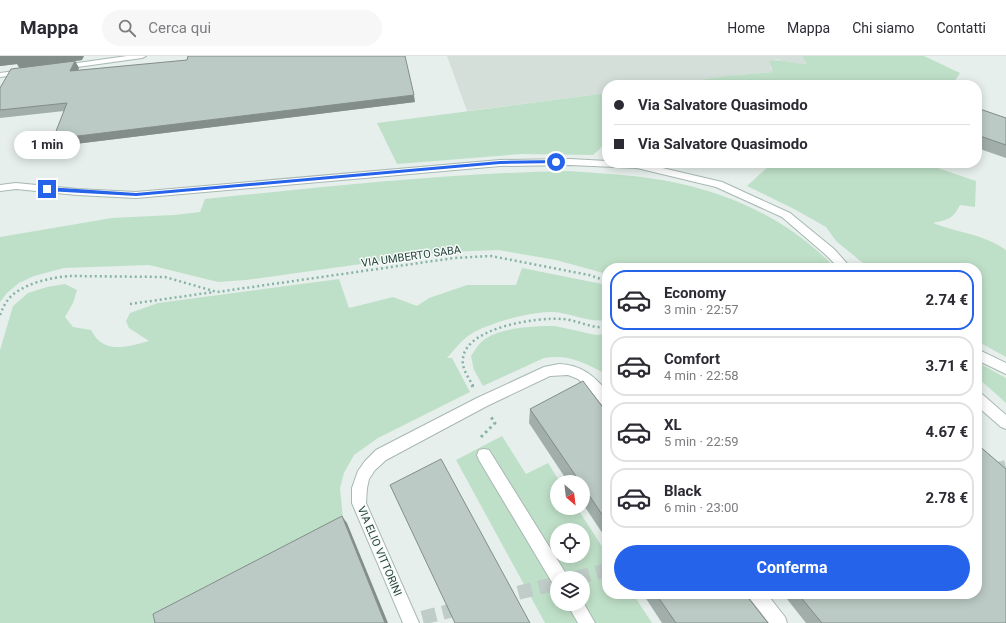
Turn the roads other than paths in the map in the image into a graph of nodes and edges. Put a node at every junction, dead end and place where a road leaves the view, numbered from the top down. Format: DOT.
graph roads {
  1 [pos="142,56"];
  2 [pos="54,68"];
  3 [pos="32,70"];
  4 [pos="0,75"];
  5 [pos="602,163"];
  6 [pos="650,168"];
  7 [pos="0,188"];
  8 [pos="841,263"];
  9 [pos="982,357"];
  10 [pos="1006,369"];
  11 [pos="602,395"];
  12 [pos="982,402"];
  13 [pos="1006,423"];
  14 [pos="484,455"];
  15 [pos="555,571"];
  16 [pos="760,599"];
  17 [pos="579,611"];
  18 [pos="411,623"];
  19 [pos="587,623"];
  20 [pos="779,623"];
  1 -- 2 [label="lane"];
  3 -- 4 [label="lane"];
  5 -- 7 [label="street"];
  6 -- 8 [label="street"];
  9 -- 10 [label="street"];
  11 -- 18 [label="street, VIA ELIO VITTORINI"];
  12 -- 13 [label="street"];
  14 -- 15 [label="street"];
  16 -- 20 [label="street"];
  17 -- 19 [label="street"];
}
